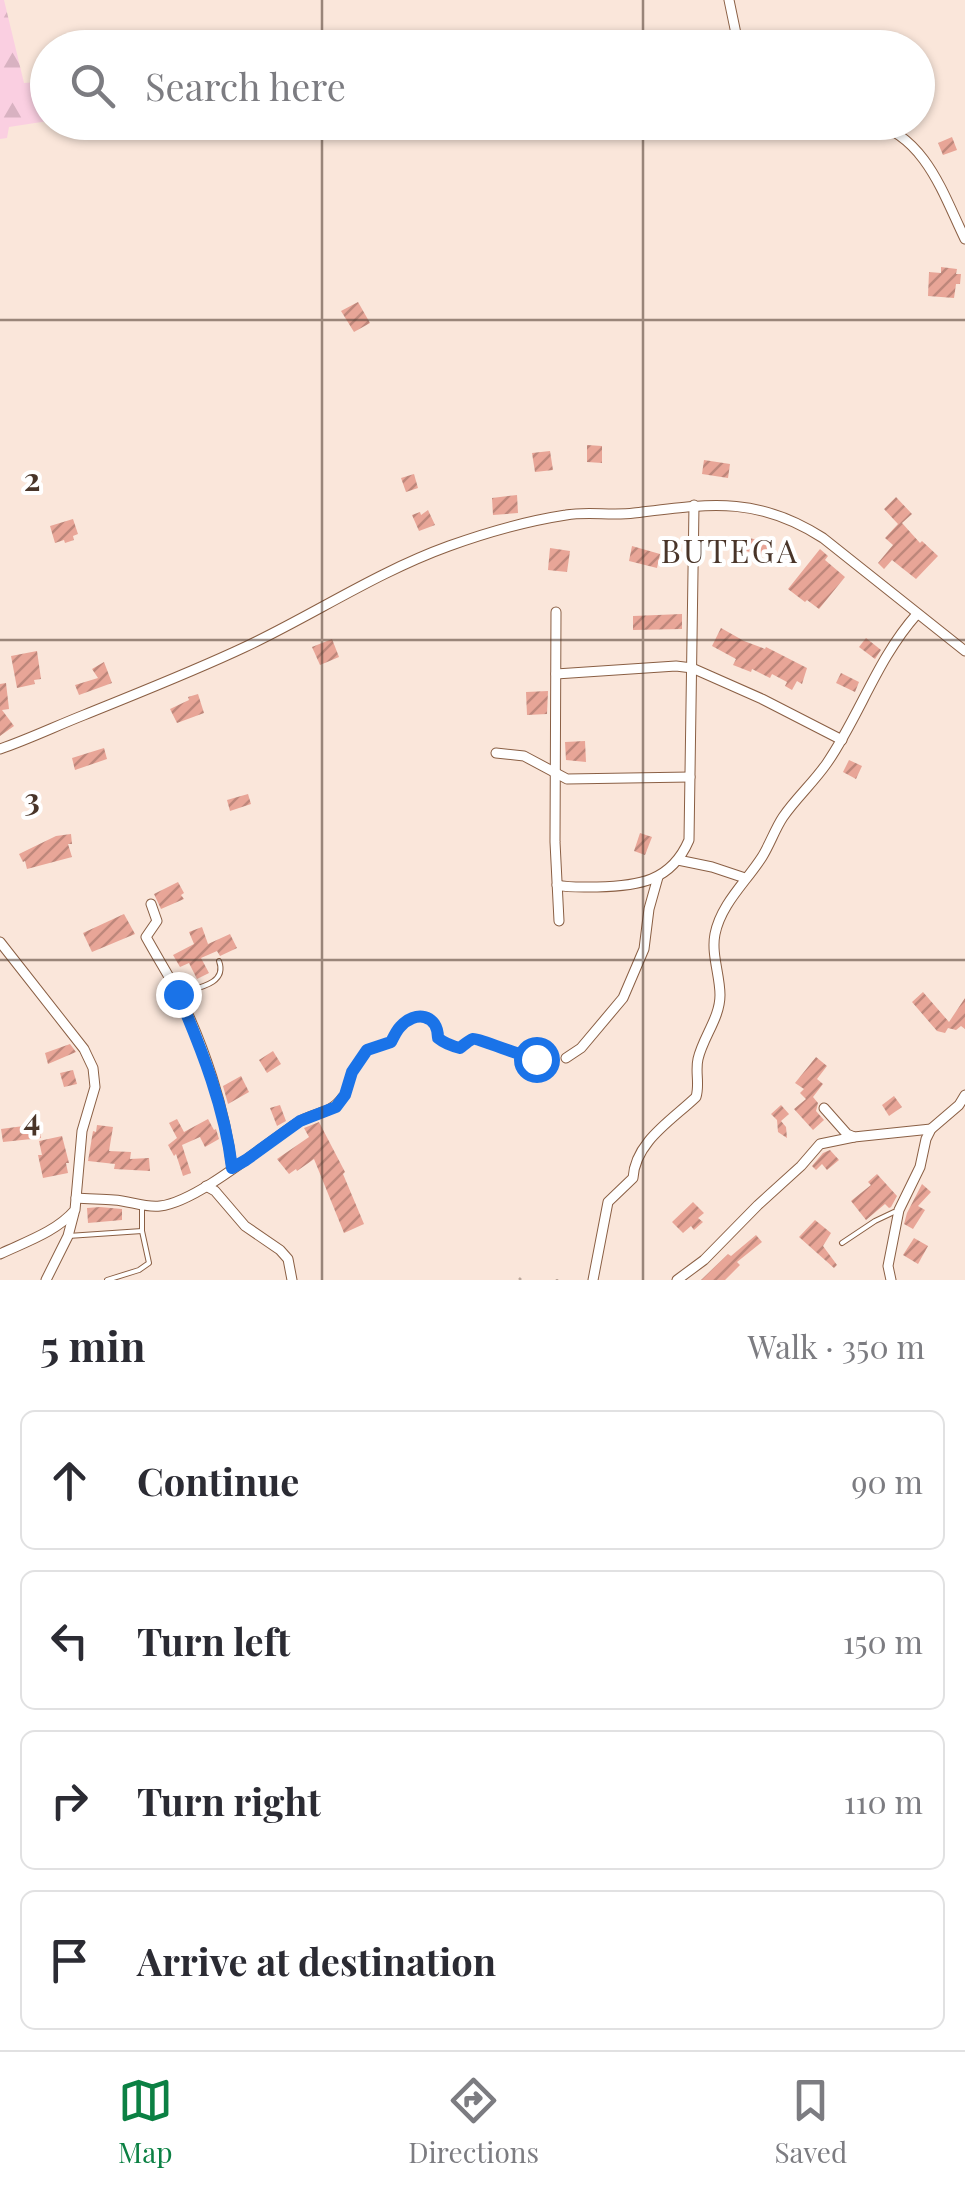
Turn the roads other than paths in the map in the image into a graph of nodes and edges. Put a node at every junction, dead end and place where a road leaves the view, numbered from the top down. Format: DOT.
graph roads {
  1 [pos="729,0"];
  2 [pos="735,30"];
  3 [pos="906,140"];
  4 [pos="965,239"];
  5 [pos="694,506"];
  6 [pos="556,612"];
  7 [pos="917,614"];
  8 [pos="965,652"];
  9 [pos="692,668"];
  10 [pos="556,674"];
  11 [pos="842,740"];
  12 [pos="0,749"];
  13 [pos="496,754"];
  14 [pos="555,772"];
  15 [pos="690,777"];
  16 [pos="678,860"];
  17 [pos="658,877"];
  18 [pos="744,878"];
  19 [pos="557,885"];
  20 [pos="151,904"];
  21 [pos="559,921"];
  22 [pos="0,942"];
  23 [pos="219,961"];
  24 [pos="178,994"];
  25 [pos="566,1058"];
  26 [pos="965,1095"];
  27 [pos="344,1098"];
  28 [pos="824,1108"];
  29 [pos="931,1129"];
  30 [pos="854,1137"];
  31 [pos="232,1168"];
  32 [pos="206,1186"];
  33 [pos="76,1198"];
  34 [pos="142,1205"];
  35 [pos="74,1210"];
  36 [pos="899,1210"];
  37 [pos="142,1231"];
  38 [pos="68,1236"];
  39 [pos="842,1243"];
  40 [pos="0,1254"];
  41 [pos="888,1266"];
  42 [pos="46,1280"];
  43 [pos="107,1280"];
  44 [pos="292,1280"];
  45 [pos="593,1280"];
  46 [pos="677,1280"];
  47 [pos="882,1280"];
  48 [pos="891,1280"];
  1 -- 2 [label="street"];
  3 -- 4 [label="street"];
  5 -- 7 [label="street"];
  5 -- 9 [label="street"];
  5 -- 12 [label="street"];
  6 -- 10 [label="street"];
  7 -- 8 [label="street"];
  7 -- 11 [label="street"];
  9 -- 10 [label="street"];
  9 -- 11 [label="street"];
  9 -- 15 [label="street"];
  10 -- 14 [label="street"];
  11 -- 18 [label="street"];
  13 -- 14 [label="street"];
  14 -- 15 [label="street"];
  14 -- 19 [label="street"];
  15 -- 16 [label="street"];
  16 -- 17 [label="street"];
  16 -- 18 [label="street"];
  17 -- 19 [label="street"];
  17 -- 25 [label="street"];
  18 -- 45 [label="street"];
  19 -- 21 [label="street"];
  20 -- 24 [label="street"];
  22 -- 33 [label="street"];
  23 -- 24 [label="lane"];
  24 -- 31 [label="street"];
  26 -- 29 [label="street"];
  27 -- 31 [label="street"];
  28 -- 30 [label="street"];
  29 -- 30 [label="street"];
  29 -- 36 [label="street"];
  30 -- 46 [label="street"];
  31 -- 32 [label="street"];
  32 -- 34 [label="street"];
  32 -- 44 [label="street"];
  33 -- 34 [label="street"];
  33 -- 35 [label="street"];
  34 -- 37 [label="lane"];
  35 -- 38 [label="street"];
  35 -- 40 [label="street"];
  36 -- 39 [label="lane"];
  36 -- 41 [label="street"];
  37 -- 38 [label="lane"];
  37 -- 43 [label="lane"];
  38 -- 42 [label="street"];
  41 -- 47 [label="street"];
  41 -- 48 [label="street"];
}
